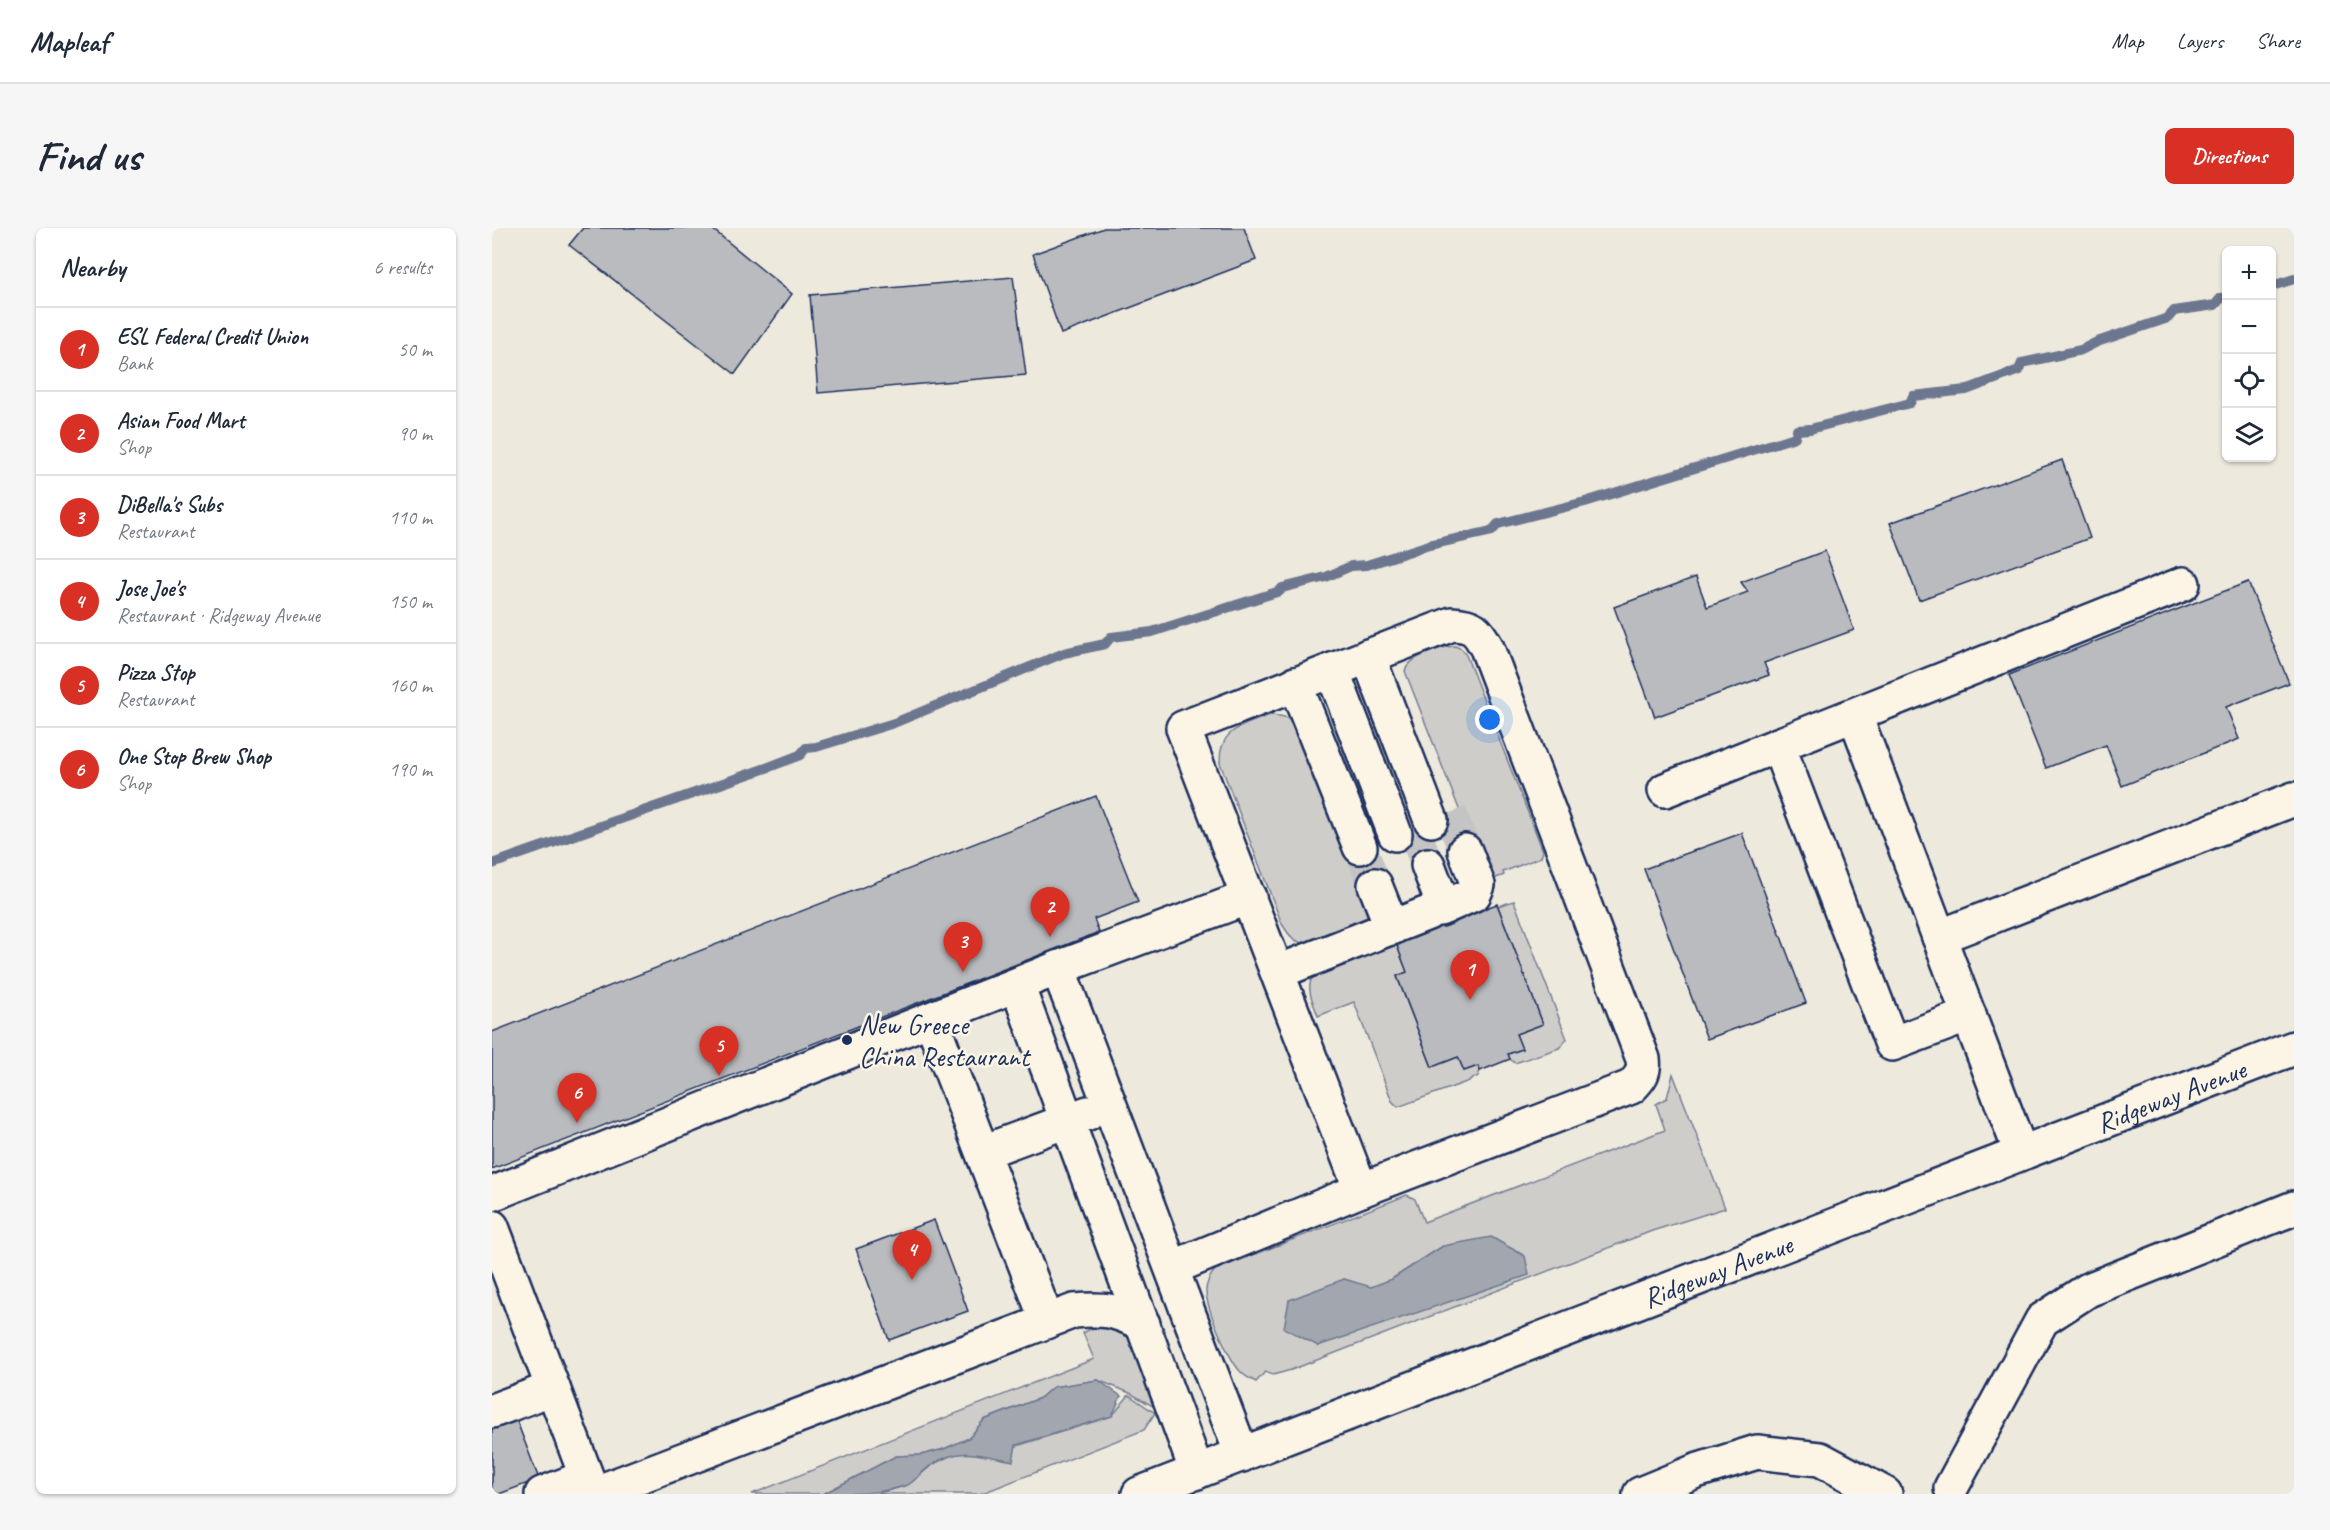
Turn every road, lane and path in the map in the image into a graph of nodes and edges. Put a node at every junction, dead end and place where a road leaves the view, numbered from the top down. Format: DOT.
graph roads {
  1 [pos="2183,584"];
  2 [pos="1341,667"];
  3 [pos="1855,715"];
  4 [pos="1778,745"];
  5 [pos="1665,790"];
  6 [pos="2294,799"];
  7 [pos="1249,897"];
  8 [pos="1429,913"];
  9 [pos="1939,937"];
  10 [pos="1058,969"];
  11 [pos="1278,972"];
  12 [pos="1017,985"];
  13 [pos="1969,1015"];
  14 [pos="931,1019"];
  15 [pos="2294,1048"];
  16 [pos="1110,1105"];
  17 [pos="1067,1121"];
  18 [pos="983,1152"];
  19 [pos="2021,1153"];
  20 [pos="1361,1190"];
  21 [pos="492,1194"];
  22 [pos="2294,1208"];
  23 [pos="492,1227"];
  24 [pos="1172,1268"];
  25 [pos="1047,1321"];
  26 [pos="1143,1324"];
  27 [pos="548,1377"];
  28 [pos="492,1387"];
  29 [pos="492,1411"];
  30 [pos="1242,1455"];
  31 [pos="1197,1472"];
  32 [pos="591,1488"];
  33 [pos="1953,1492"];
  34 [pos="542,1494"];
  35 [pos="1139,1494"];
  36 [pos="1640,1494"];
  37 [pos="1885,1494"];
  1 -- 3 [label="main road"];
  2 -- 2 [label="main road"];
  2 -- 7 [label="main road"];
  2 -- 20 [label="main road"];
  3 -- 4 [label="main road"];
  3 -- 9 [label="main road"];
  4 -- 5 [label="main road"];
  4 -- 13 [label="main road"];
  6 -- 9 [label="main road"];
  7 -- 10 [label="main road"];
  7 -- 11 [label="main road"];
  8 -- 8 [label="main road"];
  8 -- 11 [label="main road"];
  9 -- 13 [label="main road"];
  10 -- 12 [label="main road"];
  10 -- 16 [label="main road"];
  11 -- 20 [label="main road"];
  12 -- 14 [label="main road"];
  12 -- 17 [label="main road"];
  13 -- 19 [label="main road"];
  14 -- 18 [label="main road"];
  14 -- 21 [label="main road"];
  15 -- 19 [label="main road, Ridgeway Avenue"];
  16 -- 17 [label="main road"];
  16 -- 24 [label="main road"];
  17 -- 18 [label="main road"];
  17 -- 26 [label="main road"];
  18 -- 25 [label="main road"];
  19 -- 30 [label="main road, Ridgeway Avenue"];
  20 -- 24 [label="main road"];
  22 -- 33 [label="main road"];
  23 -- 27 [label="main road"];
  24 -- 30 [label="main road"];
  25 -- 26 [label="main road"];
  25 -- 32 [label="main road"];
  26 -- 31 [label="main road"];
  27 -- 28 [label="main road"];
  27 -- 29 [label="main road"];
  27 -- 32 [label="main road"];
  30 -- 31 [label="main road, Ridgeway Avenue"];
  31 -- 35 [label="main road, Ridgeway Avenue"];
  32 -- 34 [label="main road"];
  36 -- 37 [label="main road"];
}
